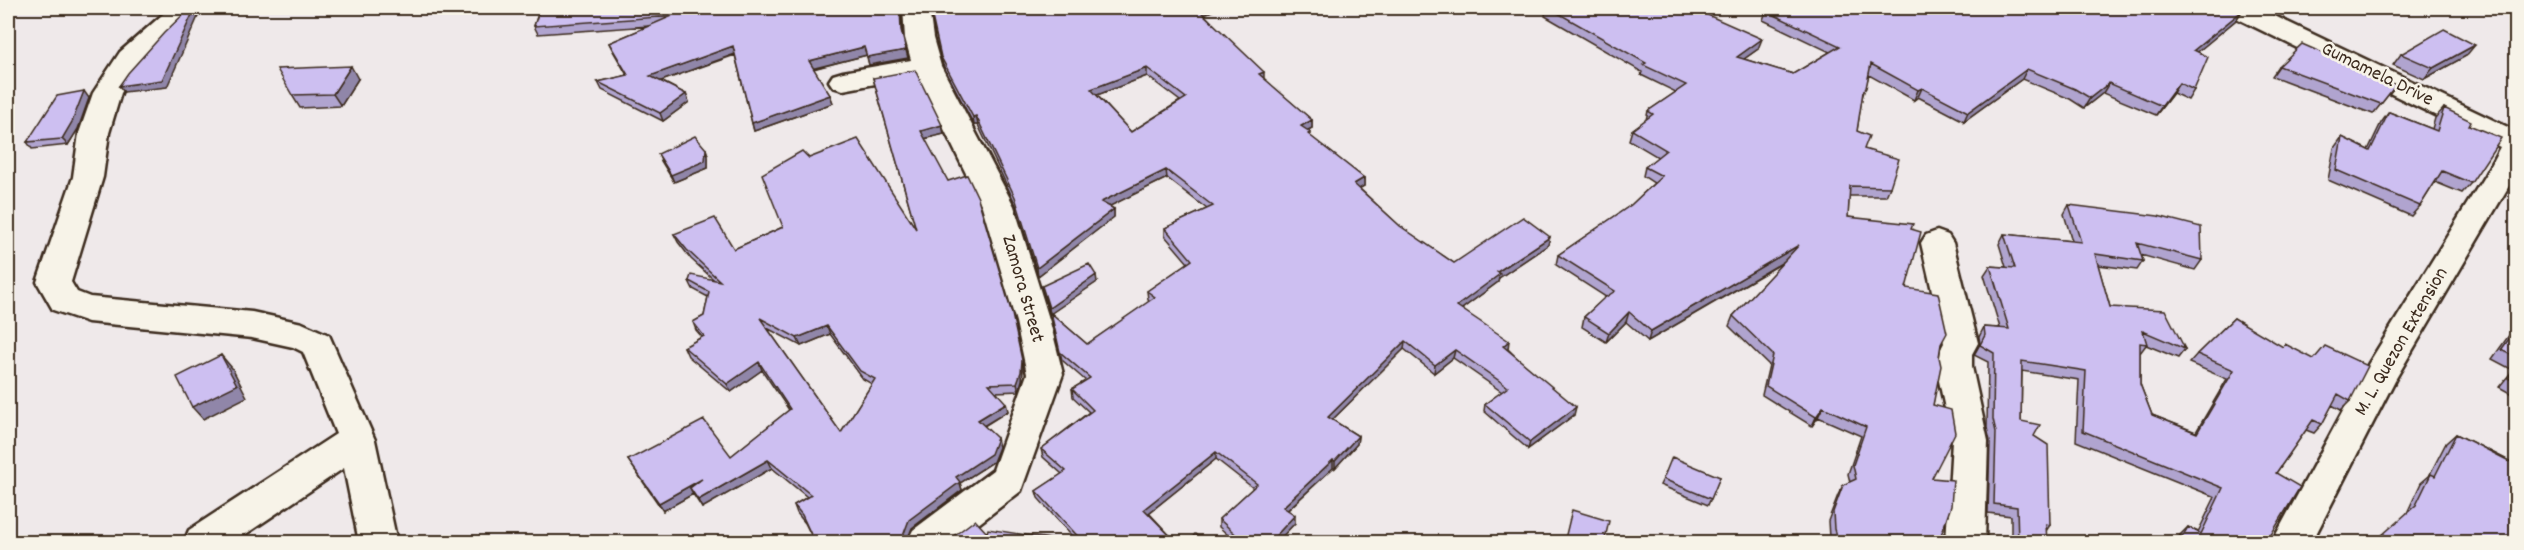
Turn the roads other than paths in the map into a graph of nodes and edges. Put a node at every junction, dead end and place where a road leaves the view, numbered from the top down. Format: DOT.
graph roads {
  1 [pos="185,8"];
  2 [pos="916,8"];
  3 [pos="2238,8"];
  4 [pos="927,66"];
  5 [pos="843,81"];
  6 [pos="2517,144"];
  7 [pos="1937,243"];
  8 [pos="357,440"];
  9 [pos="203,543"];
  10 [pos="378,543"];
  11 [pos="927,543"];
  12 [pos="1966,543"];
  13 [pos="2292,543"];
  1 -- 8 [label="street"];
  2 -- 4 [label="street, Zamora Street"];
  3 -- 6 [label="street, Gumamela Drive"];
  4 -- 5 [label="street"];
  4 -- 11 [label="street, Zamora Street"];
  6 -- 13 [label="street, M. L. Quezon Extension"];
  7 -- 12 [label="street"];
  8 -- 9 [label="street"];
  8 -- 10 [label="street"];
}
